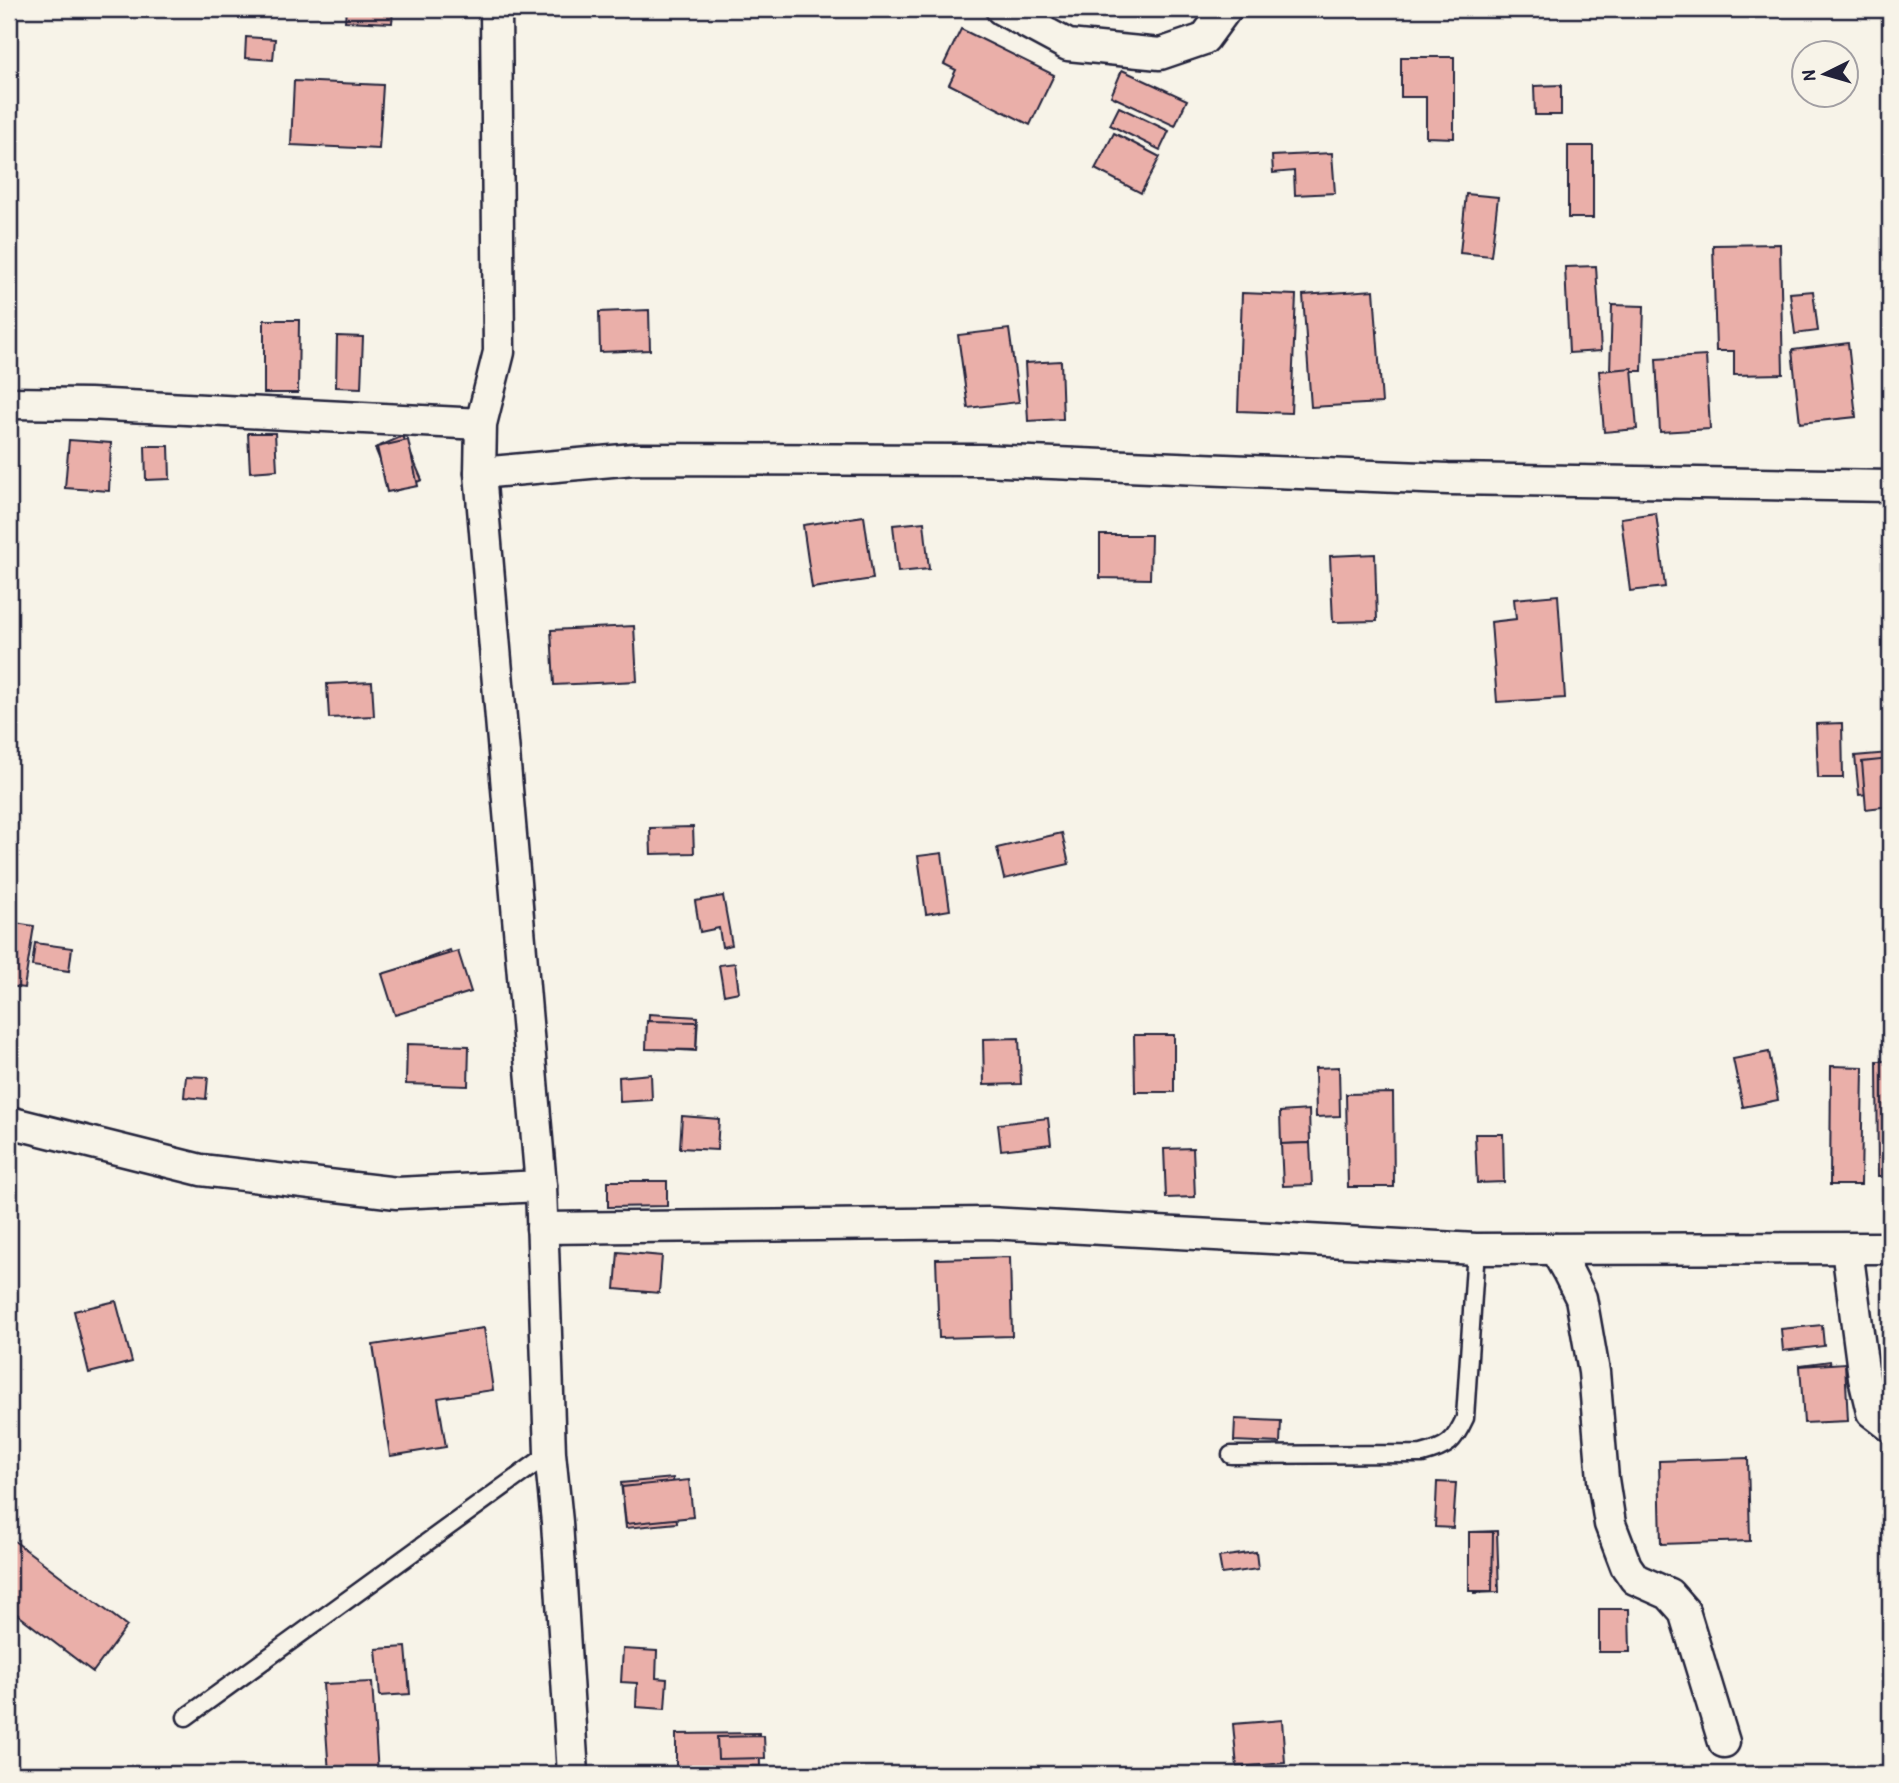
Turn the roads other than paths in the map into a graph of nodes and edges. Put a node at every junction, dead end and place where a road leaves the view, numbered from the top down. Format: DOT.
graph roads {
  1 [pos="496,9"];
  2 [pos="1001,9"];
  3 [pos="1226,9"];
  4 [pos="9,403"];
  5 [pos="481,424"];
  6 [pos="480,473"];
  7 [pos="1890,485"];
  8 [pos="9,1122"];
  9 [pos="541,1186"];
  10 [pos="542,1228"];
  11 [pos="1847,1248"];
  12 [pos="1890,1248"];
  13 [pos="1476,1249"];
  14 [pos="1555,1249"];
  15 [pos="1890,1426"];
  16 [pos="550,1453"];
  17 [pos="1231,1455"];
  18 [pos="186,1717"];
  19 [pos="1724,1742"];
  20 [pos="573,1774"];
  1 -- 5 [label="street"];
  2 -- 3 [label="street"];
  4 -- 5 [label="street"];
  5 -- 6 [label="street"];
  6 -- 7 [label="street"];
  6 -- 9 [label="street"];
  8 -- 9 [label="street"];
  9 -- 10 [label="street"];
  10 -- 13 [label="street"];
  10 -- 16 [label="street"];
  11 -- 12 [label="street"];
  11 -- 14 [label="street"];
  11 -- 15 [label="street"];
  13 -- 14 [label="street"];
  13 -- 17 [label="lane"];
  14 -- 19 [label="street"];
  16 -- 18 [label="lane"];
  16 -- 20 [label="street"];
}
